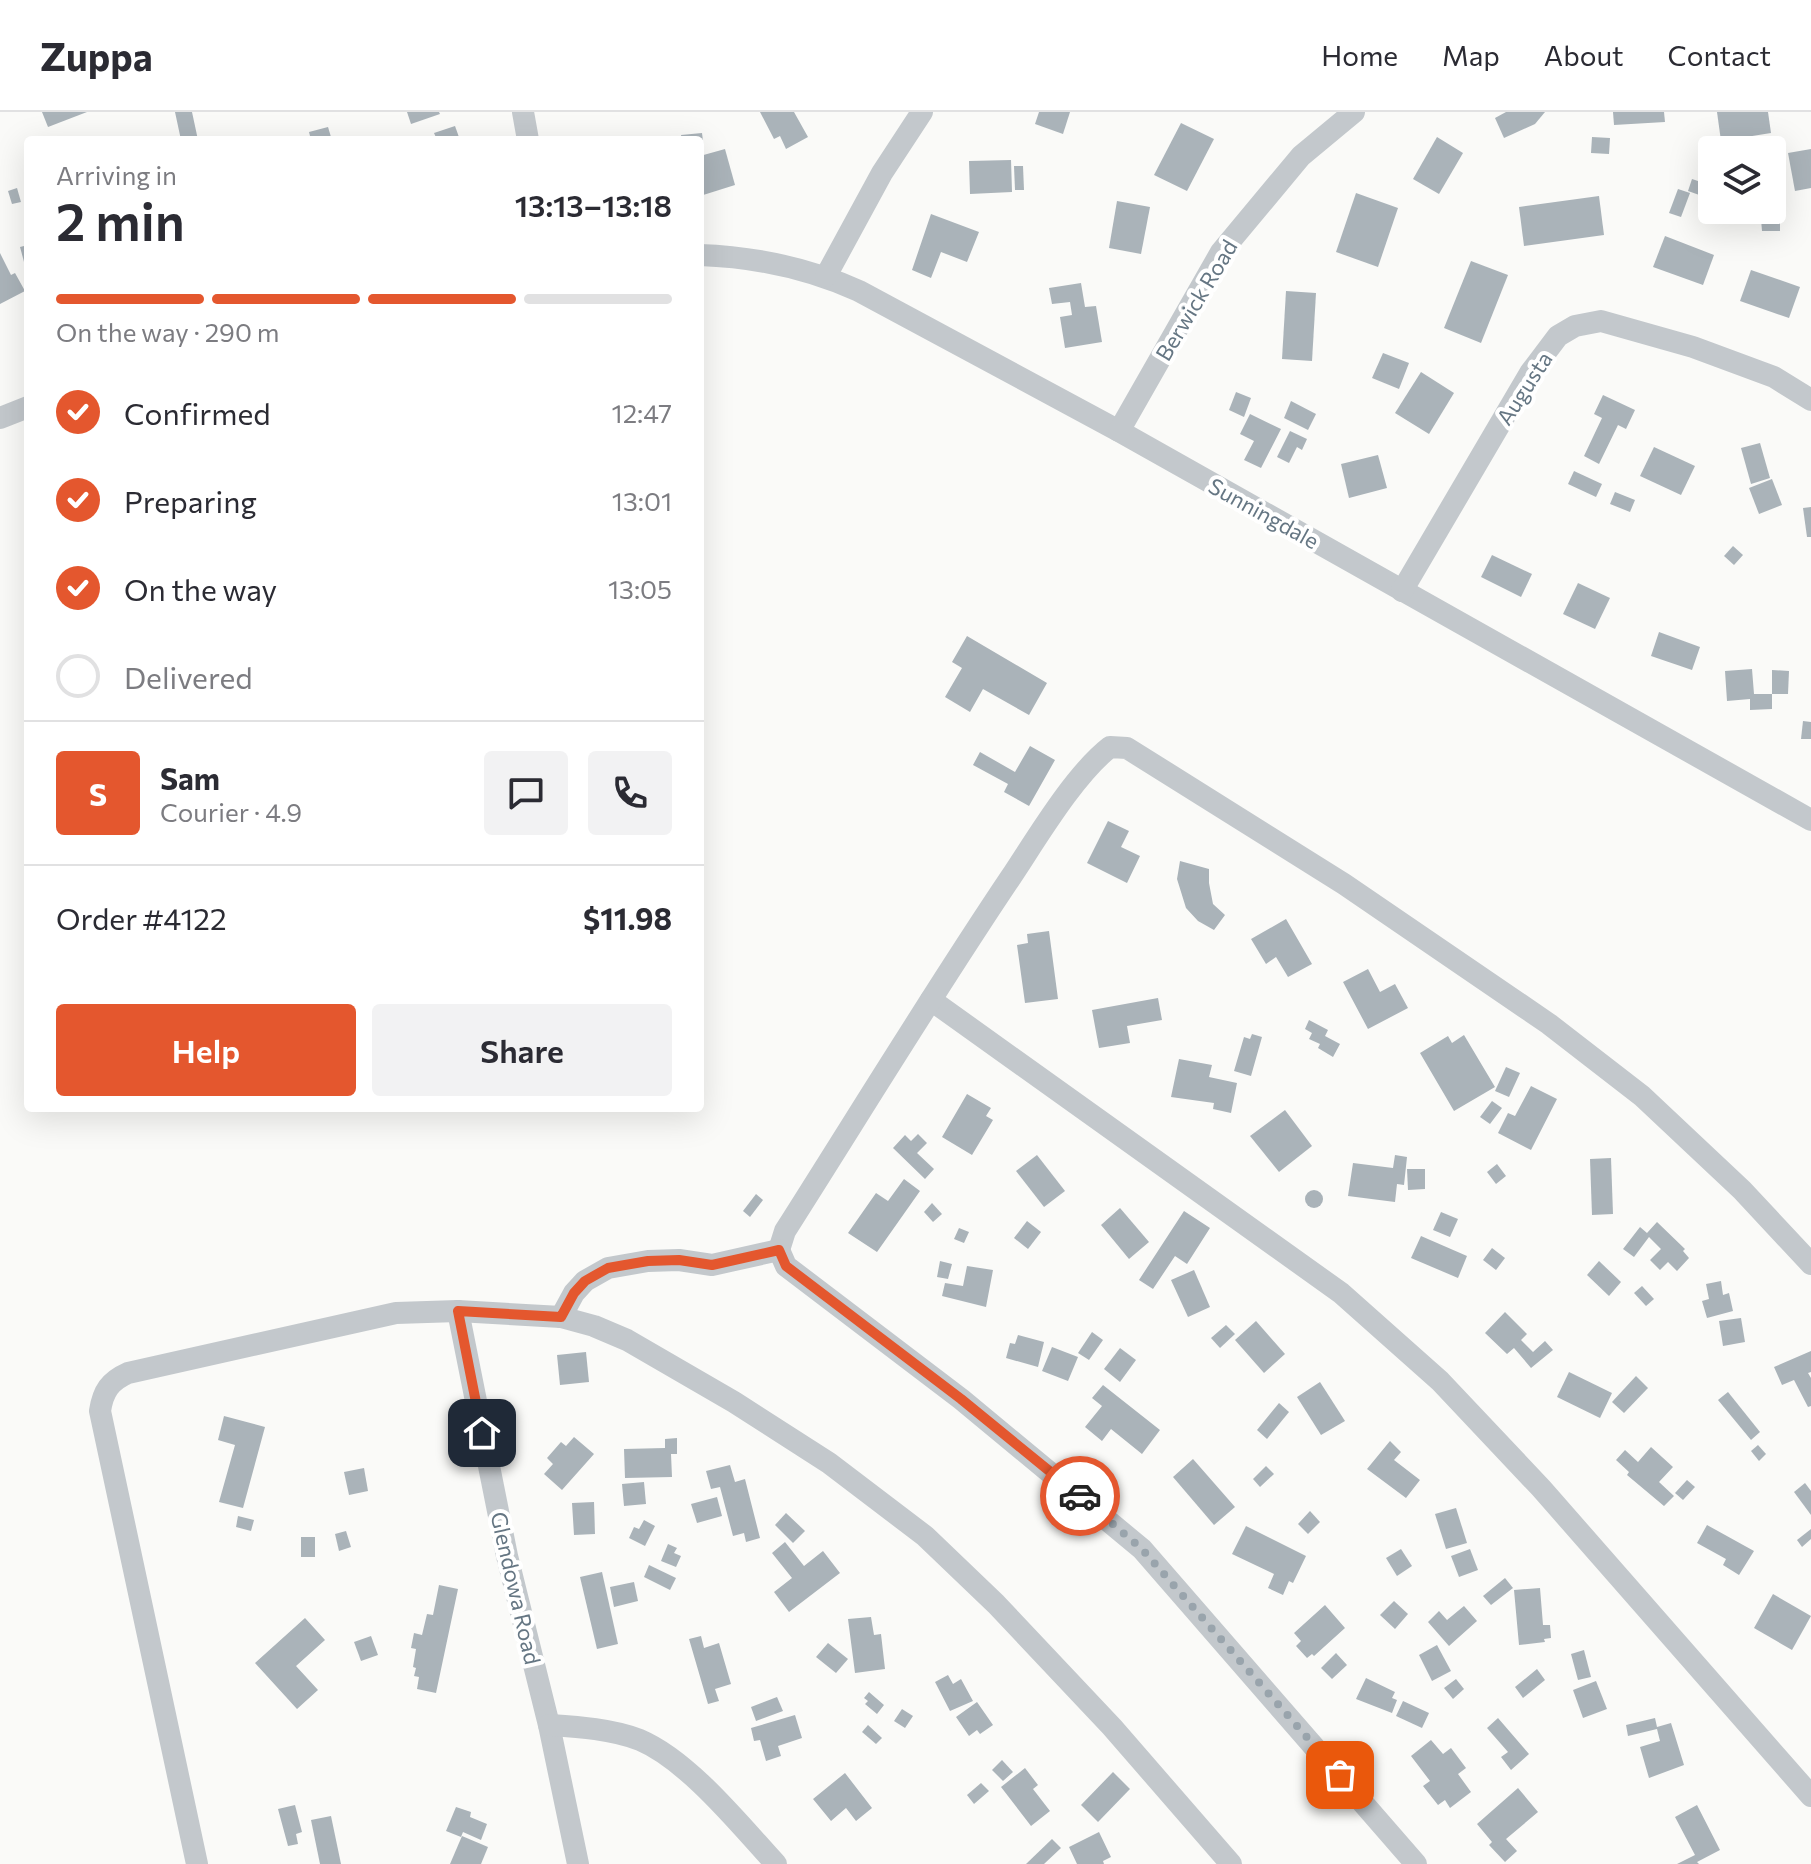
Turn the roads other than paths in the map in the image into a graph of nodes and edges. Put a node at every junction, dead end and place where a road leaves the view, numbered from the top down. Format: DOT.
graph roads {
  1 [pos="523,112"];
  2 [pos="922,112"];
  3 [pos="1354,112"];
  4 [pos="527,136"];
  5 [pos="704,255"];
  6 [pos="826,276"];
  7 [pos="1811,400"];
  8 [pos="24,409"];
  9 [pos="0,418"];
  10 [pos="1119,431"];
  11 [pos="1402,591"];
  12 [pos="1811,820"];
  13 [pos="931,1000"];
  14 [pos="779,1250"];
  15 [pos="1811,1264"];
  16 [pos="458,1311"];
  17 [pos="561,1317"];
  18 [pos="549,1725"];
  19 [pos="1811,1796"];
  20 [pos="197,1864"];
  21 [pos="578,1864"];
  22 [pos="776,1864"];
  23 [pos="1231,1864"];
  24 [pos="1416,1864"];
  1 -- 4 [label="street"];
  2 -- 6 [label="street"];
  3 -- 10 [label="street, Berwick Road"];
  5 -- 6 [label="street, Sunningdale"];
  6 -- 10 [label="street, Sunningdale"];
  7 -- 11 [label="street, Augusta"];
  8 -- 9 [label="street"];
  10 -- 11 [label="street, Sunningdale"];
  11 -- 12 [label="street, Sunningdale"];
  13 -- 14 [label="street"];
  13 -- 15 [label="street"];
  13 -- 19 [label="street"];
  14 -- 17 [label="street"];
  14 -- 24 [label="street"];
  16 -- 17 [label="street"];
  16 -- 18 [label="street, Glendowa Road"];
  16 -- 20 [label="street"];
  17 -- 23 [label="street"];
  18 -- 21 [label="street, Glendowa Road"];
  18 -- 22 [label="street"];
}
